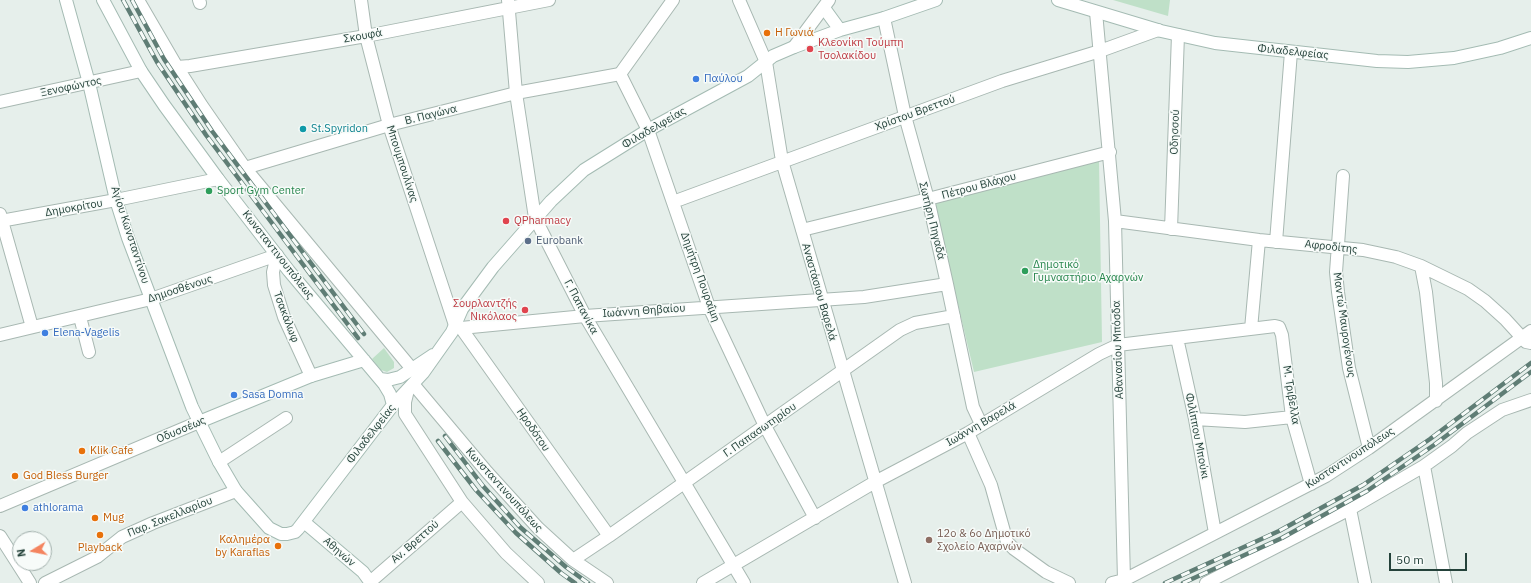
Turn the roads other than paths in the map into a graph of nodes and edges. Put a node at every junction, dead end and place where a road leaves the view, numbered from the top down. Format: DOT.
graph roads {
  1 [pos="66,0"];
  2 [pos="103,0"];
  3 [pos="138,0"];
  4 [pos="361,0"];
  5 [pos="549,0"];
  6 [pos="673,0"];
  7 [pos="739,0"];
  8 [pos="936,0"];
  9 [pos="1058,0"];
  10 [pos="508,4"];
  11 [pos="826,4"];
  12 [pos="1095,6"];
  13 [pos="884,18"];
  14 [pos="840,30"];
  15 [pos="1158,30"];
  16 [pos="1178,35"];
  17 [pos="366,36"];
  18 [pos="1531,38"];
  19 [pos="794,47"];
  20 [pos="1100,52"];
  21 [pos="1291,52"];
  22 [pos="766,62"];
  23 [pos="177,67"];
  24 [pos="141,71"];
  25 [pos="620,74"];
  26 [pos="89,83"];
  27 [pos="516,93"];
  28 [pos="0,102"];
  29 [pos="905,116"];
  30 [pos="389,125"];
  31 [pos="648,130"];
  32 [pos="1110,152"];
  33 [pos="782,161"];
  34 [pos="245,168"];
  35 [pos="1343,176"];
  36 [pos="218,179"];
  37 [pos="116,200"];
  38 [pos="928,200"];
  39 [pos="673,202"];
  40 [pos="1,218"];
  41 [pos="535,218"];
  42 [pos="1115,221"];
  43 [pos="1171,229"];
  44 [pos="802,230"];
  45 [pos="1259,240"];
  46 [pos="1276,242"];
  47 [pos="1338,248"];
  48 [pos="277,255"];
  49 [pos="1421,266"];
  50 [pos="947,284"];
  51 [pos="151,299"];
  52 [pos="822,300"];
  53 [pos="709,307"];
  54 [pos="585,316"];
  55 [pos="954,316"];
  56 [pos="80,317"];
  57 [pos="458,326"];
  58 [pos="32,327"];
  59 [pos="1279,327"];
  60 [pos="1251,329"];
  61 [pos="0,335"];
  62 [pos="1528,337"];
  63 [pos="1177,338"];
  64 [pos="1118,345"];
  65 [pos="440,350"];
  66 [pos="89,352"];
  67 [pos="364,360"];
  68 [pos="412,369"];
  69 [pos="842,371"];
  70 [pos="311,376"];
  71 [pos="380,378"];
  72 [pos="410,388"];
  73 [pos="1531,400"];
  74 [pos="1436,401"];
  75 [pos="393,405"];
  76 [pos="1292,417"];
  77 [pos="286,418"];
  78 [pos="1196,419"];
  79 [pos="199,422"];
  80 [pos="981,424"];
  81 [pos="765,426"];
  82 [pos="968,433"];
  83 [pos="1370,448"];
  84 [pos="219,462"];
  85 [pos="1424,466"];
  86 [pos="875,482"];
  87 [pos="684,483"];
  88 [pos="1311,484"];
  89 [pos="236,491"];
  90 [pos="462,502"];
  91 [pos="0,506"];
  92 [pos="1350,509"];
  93 [pos="815,518"];
  94 [pos="304,522"];
  95 [pos="1214,533"];
  96 [pos="0,536"];
  97 [pos="609,536"];
  98 [pos="573,560"];
  99 [pos="734,565"];
  100 [pos="1124,580"];
  101 [pos="30,583"];
  102 [pos="45,583"];
  103 [pos="370,583"];
  104 [pos="538,583"];
  105 [pos="607,583"];
  106 [pos="703,583"];
  107 [pos="744,583"];
  108 [pos="905,583"];
  109 [pos="1069,583"];
  110 [pos="1112,583"];
  111 [pos="1206,583"];
  112 [pos="1365,583"];
  113 [pos="1446,583"];
  1 -- 26 [label="street, Αγίου Κωνσταντίνου"];
  2 -- 24 [label="street, Κωνσταντινουπόλεως"];
  3 -- 23 [label="street"];
  4 -- 17 [label="street, Μπουμπουλίνας"];
  5 -- 10 [label="street, Σκουφά"];
  6 -- 25 [label="street"];
  7 -- 22 [label="street, Αναστάσιου Βαρελά"];
  8 -- 13 [label="street, Φιλαδελφείας"];
  9 -- 12 [label="street, Φιλαδελφείας"];
  10 -- 17 [label="street, Σκουφά"];
  10 -- 27 [label="street, Γ. Παπανίκα"];
  11 -- 14 [label="street"];
  11 -- 19 [label="street"];
  12 -- 15 [label="street, Φιλαδελφείας"];
  12 -- 20 [label="street, Αθανασίου Μπόσδα"];
  13 -- 14 [label="street, Φιλαδελφείας"];
  13 -- 29 [label="street, Σωτήρη Πηγαδά"];
  14 -- 19 [label="street, Φιλαδελφείας"];
  15 -- 16 [label="street, Φιλαδελφείας"];
  15 -- 20 [label="street, Χρίστου Βρεττού"];
  16 -- 21 [label="street, Φιλαδελφείας"];
  16 -- 43 [label="street, Οδησσού"];
  17 -- 23 [label="street, Σκουφά"];
  17 -- 30 [label="street, Μπουμπουλίνας"];
  18 -- 21 [label="street, Φιλαδελφείας"];
  19 -- 22 [label="street, Φιλαδελφείας"];
  20 -- 29 [label="street, Χρίστου Βρεττού"];
  20 -- 32 [label="street, Αθανασίου Μπόσδα"];
  21 -- 46 [label="street"];
  22 -- 31 [label="street, Φιλαδελφείας"];
  22 -- 33 [label="street, Αναστάσιου Βαρελά"];
  23 -- 34 [label="street"];
  24 -- 26 [label="street, Ξενοφώντος"];
  24 -- 36 [label="street, Κωνσταντινουπόλεως"];
  25 -- 27 [label="street, Β. Παγώνα"];
  25 -- 31 [label="street, Δημήτρη Πουραΐμη"];
  26 -- 28 [label="street, Ξενοφώντος"];
  26 -- 37 [label="street, Αγίου Κωνσταντίνου"];
  27 -- 30 [label="street, Β. Παγώνα"];
  27 -- 41 [label="street, Γ. Παπανίκα"];
  29 -- 33 [label="street, Χρίστου Βρεττού"];
  29 -- 38 [label="street, Σωτήρη Πηγαδά"];
  30 -- 34 [label="street, Β. Παγώνα"];
  30 -- 57 [label="street, Μπουμπουλίνας"];
  31 -- 39 [label="street, Δημήτρη Πουραΐμη"];
  31 -- 41 [label="street, Φιλαδελφείας"];
  32 -- 38 [label="street, Πέτρου Βλάχου"];
  32 -- 42 [label="street, Αθανασίου Μπόσδα"];
  33 -- 39 [label="street, Χρίστου Βρεττού"];
  33 -- 44 [label="street, Αναστάσιου Βαρελά"];
  34 -- 68 [label="street"];
  35 -- 47 [label="street, Μαντώ Μαυρογένους"];
  36 -- 37 [label="street, Δημοκρίτου"];
  36 -- 48 [label="street, Κωνσταντινουπόλεως"];
  37 -- 40 [label="street, Δημοκρίτου"];
  37 -- 51 [label="street, Αγίου Κωνσταντίνου"];
  38 -- 44 [label="street, Πέτρου Βλάχου"];
  38 -- 50 [label="street, Σωτήρη Πηγαδά"];
  39 -- 53 [label="street, Δημήτρη Πουραΐμη"];
  40 -- 58 [label="street"];
  41 -- 54 [label="street, Γ. Παπανίκα"];
  41 -- 57 [label="street, Φιλαδελφείας"];
  42 -- 43 [label="street, Αφροδίτης"];
  42 -- 64 [label="street, Αθανασίου Μπόσδα"];
  43 -- 45 [label="street, Αφροδίτης"];
  44 -- 52 [label="street, Αναστάσιου Βαρελά"];
  45 -- 46 [label="street, Αφροδίτης"];
  45 -- 60 [label="street"];
  46 -- 47 [label="street, Αφροδίτης"];
  47 -- 49 [label="street, Αφροδίτης"];
  47 -- 83 [label="street, Μαντώ Μαυρογένους"];
  48 -- 51 [label="street, Δημοσθένους"];
  48 -- 67 [label="street, Κωνσταντινουπόλεως"];
  48 -- 70 [label="street, Τσακάλωφ"];
  49 -- 62 [label="street, Αφροδίτης"];
  49 -- 74 [label="street"];
  50 -- 52 [label="street, Ιωάννη Θηβαίου"];
  50 -- 55 [label="street, Σωτήρη Πηγαδά"];
  51 -- 56 [label="street, Δημοσθένους"];
  51 -- 79 [label="street, Αγίου Κωνσταντίνου"];
  52 -- 53 [label="street, Ιωάννη Θηβαίου"];
  52 -- 69 [label="street, Αναστάσιου Βαρελά"];
  53 -- 54 [label="street, Ιωάννη Θηβαίου"];
  53 -- 81 [label="street, Δημήτρη Πουραΐμη"];
  54 -- 57 [label="street, Ιωάννη Θηβαίου"];
  54 -- 87 [label="street, Γ. Παπανίκα"];
  55 -- 69 [label="street, Γ. Παπασωτηρίου"];
  55 -- 80 [label="street, Σωτήρη Πηγαδά"];
  56 -- 58 [label="street, Δημοσθένους"];
  56 -- 66 [label="street"];
  57 -- 65 [label="street, Φιλαδελφείας"];
  57 -- 97 [label="street, Ηροδότου"];
  58 -- 61 [label="street, Δημοσθένους"];
  59 -- 60 [label="street, Ιωάννη Βαρελά"];
  59 -- 76 [label="street, Μ. Τριβελλα"];
  60 -- 63 [label="street, Ιωάννη Βαρελά"];
  62 -- 74 [label="street, Κωσταντινουπόλεως"];
  63 -- 64 [label="street, Ιωάννη Βαρελά"];
  63 -- 78 [label="street, Φιλίππου Μπούκι"];
  64 -- 80 [label="street, Ιωάννη Βαρελά"];
  64 -- 100 [label="street, Αθανασίου Μπόσδα"];
  65 -- 68 [label="street, Φιλαδελφείας"];
  65 -- 72 [label="street, Φιλαδελφείας"];
  67 -- 70 [label="street, Οδυσσέως"];
  67 -- 71 [label="street, Κωνσταντινουπόλεως"];
  68 -- 71 [label="street, Φιλαδελφείας"];
  69 -- 81 [label="street, Γ. Παπασωτηρίου"];
  69 -- 86 [label="street, Αναστάσιου Βαρελά"];
  70 -- 79 [label="street, Οδυσσέως"];
  71 -- 75 [label="street, Κωνσταντινουπόλεως"];
  72 -- 75 [label="street, Φιλαδελφείας"];
  72 -- 90 [label="street"];
  72 -- 98 [label="street, Κωνσταντινουπόλεως"];
  73 -- 85 [label="street"];
  74 -- 83 [label="street, Κωσταντινουπόλεως"];
  75 -- 94 [label="street, Φιλαδελφείας"];
  76 -- 78 [label="street"];
  76 -- 88 [label="street, Μ. Τριβελλα"];
  77 -- 84 [label="street"];
  78 -- 95 [label="street, Φιλίππου Μπούκι"];
  79 -- 84 [label="street, Αγίου Κωνσταντίνου"];
  79 -- 91 [label="street, Οδυσσέως"];
  80 -- 82 [label="street, Ιωάννη Βαρελά"];
  81 -- 87 [label="street, Γ. Παπασωτηρίου"];
  81 -- 93 [label="street, Δημήτρη Πουραΐμη"];
  82 -- 86 [label="street, Ιωάννη Βαρελά"];
  82 -- 109 [label="street"];
  83 -- 88 [label="street, Κωσταντινουπόλεως"];
  84 -- 89 [label="street, Αγίου Κωνσταντίνου"];
  85 -- 92 [label="street"];
  85 -- 113 [label="street"];
  86 -- 93 [label="street, Ιωάννη Βαρελά"];
  86 -- 108 [label="street, Αναστάσιου Βαρελά"];
  87 -- 97 [label="street, Γ. Παπασωτηρίου"];
  87 -- 99 [label="street, Γ. Παπανίκα"];
  88 -- 95 [label="street, Κωσταντινουπόλεως"];
  89 -- 94 [label="street, Αγίου Κωνσταντίνου"];
  89 -- 102 [label="street, Παρ. Σακελλαρίου"];
  90 -- 103 [label="street, Αν. Βρεττού"];
  90 -- 104 [label="street"];
  92 -- 111 [label="street"];
  92 -- 112 [label="street"];
  93 -- 99 [label="street, Ιωάννη Βαρελά"];
  94 -- 103 [label="street, Αθηνών"];
  95 -- 100 [label="street, Κωσταντινουπόλεως"];
  96 -- 101 [label="street"];
  97 -- 98 [label="street, Γ. Παπασωτηρίου"];
  98 -- 105 [label="street, Κωνσταντινουπόλεως"];
  99 -- 106 [label="street, Ιωάννη Βαρελά"];
  99 -- 107 [label="street, Γ. Παπανίκα"];
  100 -- 110 [label="street, Κωσταντινουπόλεως"];
}
